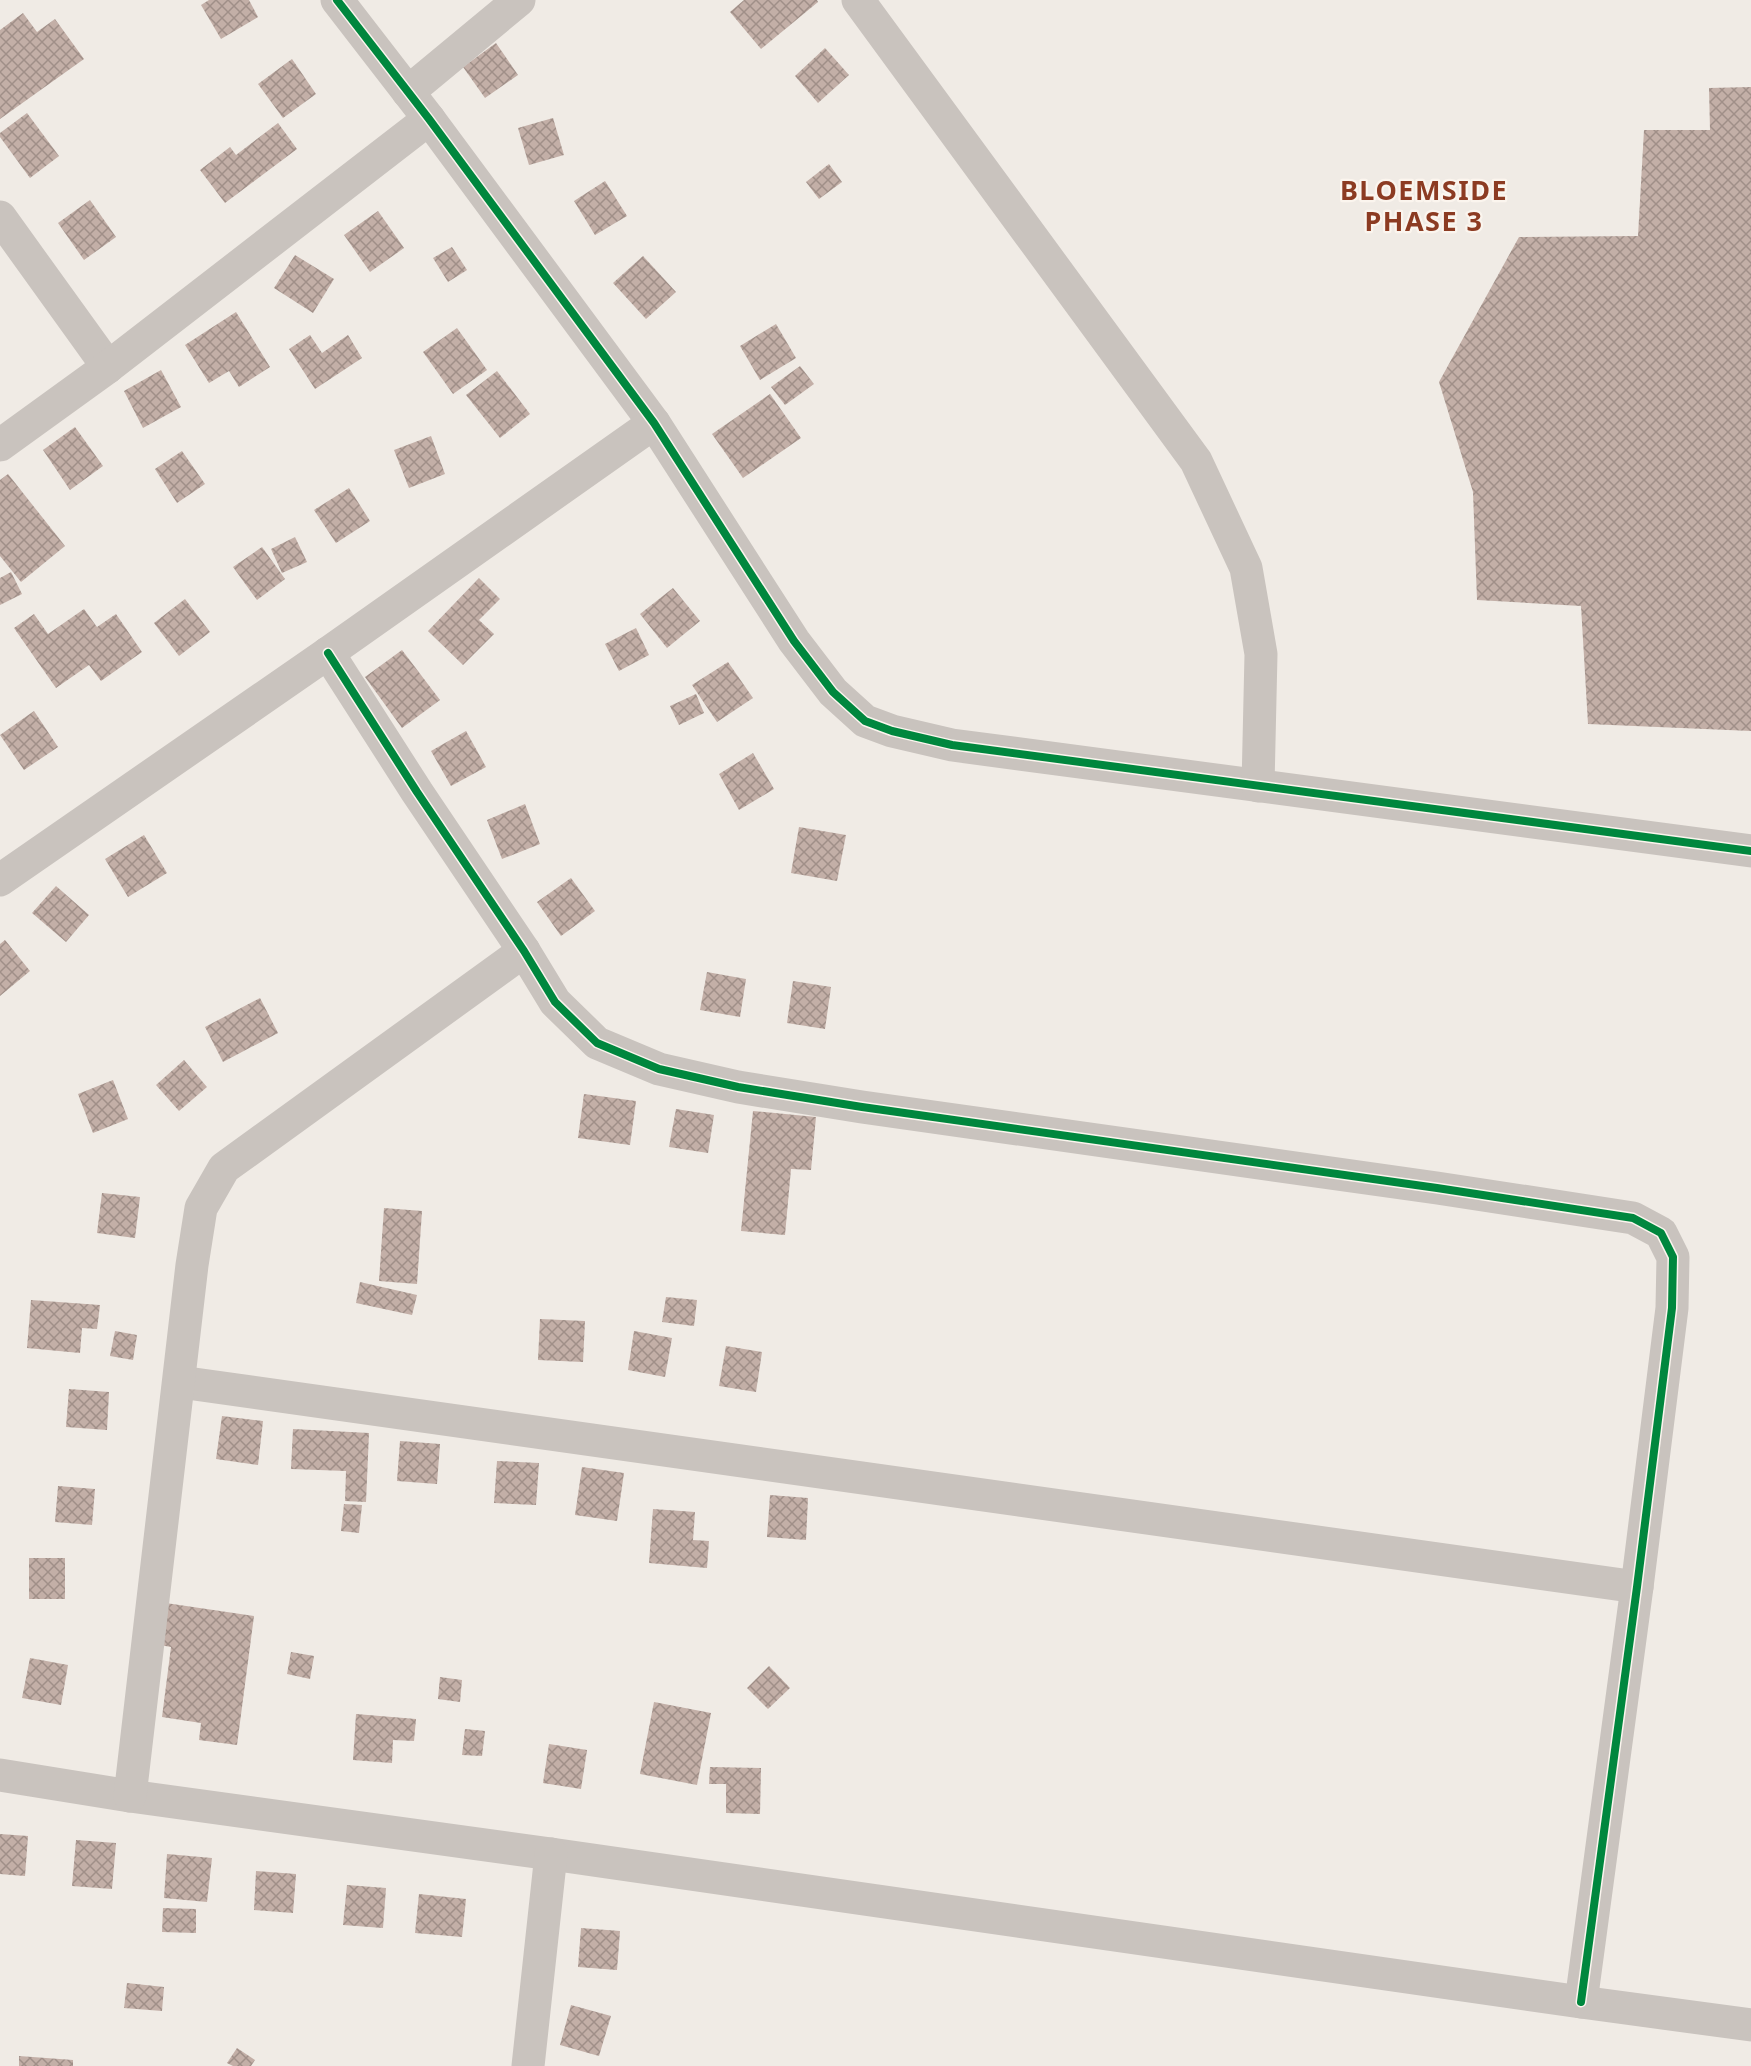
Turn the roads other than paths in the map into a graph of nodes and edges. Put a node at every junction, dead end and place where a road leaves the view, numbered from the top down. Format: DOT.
graph roads {
  1 [pos="337,0"];
  2 [pos="519,0"];
  3 [pos="858,0"];
  4 [pos="408,92"];
  5 [pos="429,119"];
  6 [pos="0,217"];
  7 [pos="108,367"];
  8 [pos="654,423"];
  9 [pos="0,445"];
  10 [pos="328,653"];
  11 [pos="1258,786"];
  12 [pos="1751,851"];
  13 [pos="0,880"];
  14 [pos="524,951"];
  15 [pos="180,1382"];
  16 [pos="1637,1587"];
  17 [pos="0,1774"];
  18 [pos="130,1796"];
  19 [pos="551,1854"];
  20 [pos="1581,2002"];
  21 [pos="1751,2025"];
  22 [pos="528,2066"];
  1 -- 4 [label="street"];
  2 -- 4 [label="street"];
  3 -- 11 [label="street"];
  4 -- 5 [label="street"];
  5 -- 7 [label="street"];
  5 -- 8 [label="street"];
  6 -- 7 [label="street"];
  7 -- 9 [label="street"];
  8 -- 10 [label="street"];
  8 -- 11 [label="street"];
  10 -- 13 [label="street"];
  10 -- 14 [label="street"];
  11 -- 12 [label="street"];
  14 -- 15 [label="street"];
  14 -- 16 [label="street"];
  15 -- 16 [label="street"];
  15 -- 18 [label="street"];
  16 -- 20 [label="street"];
  17 -- 18 [label="street"];
  18 -- 19 [label="street"];
  19 -- 20 [label="street"];
  19 -- 22 [label="street"];
  20 -- 21 [label="street"];
}
